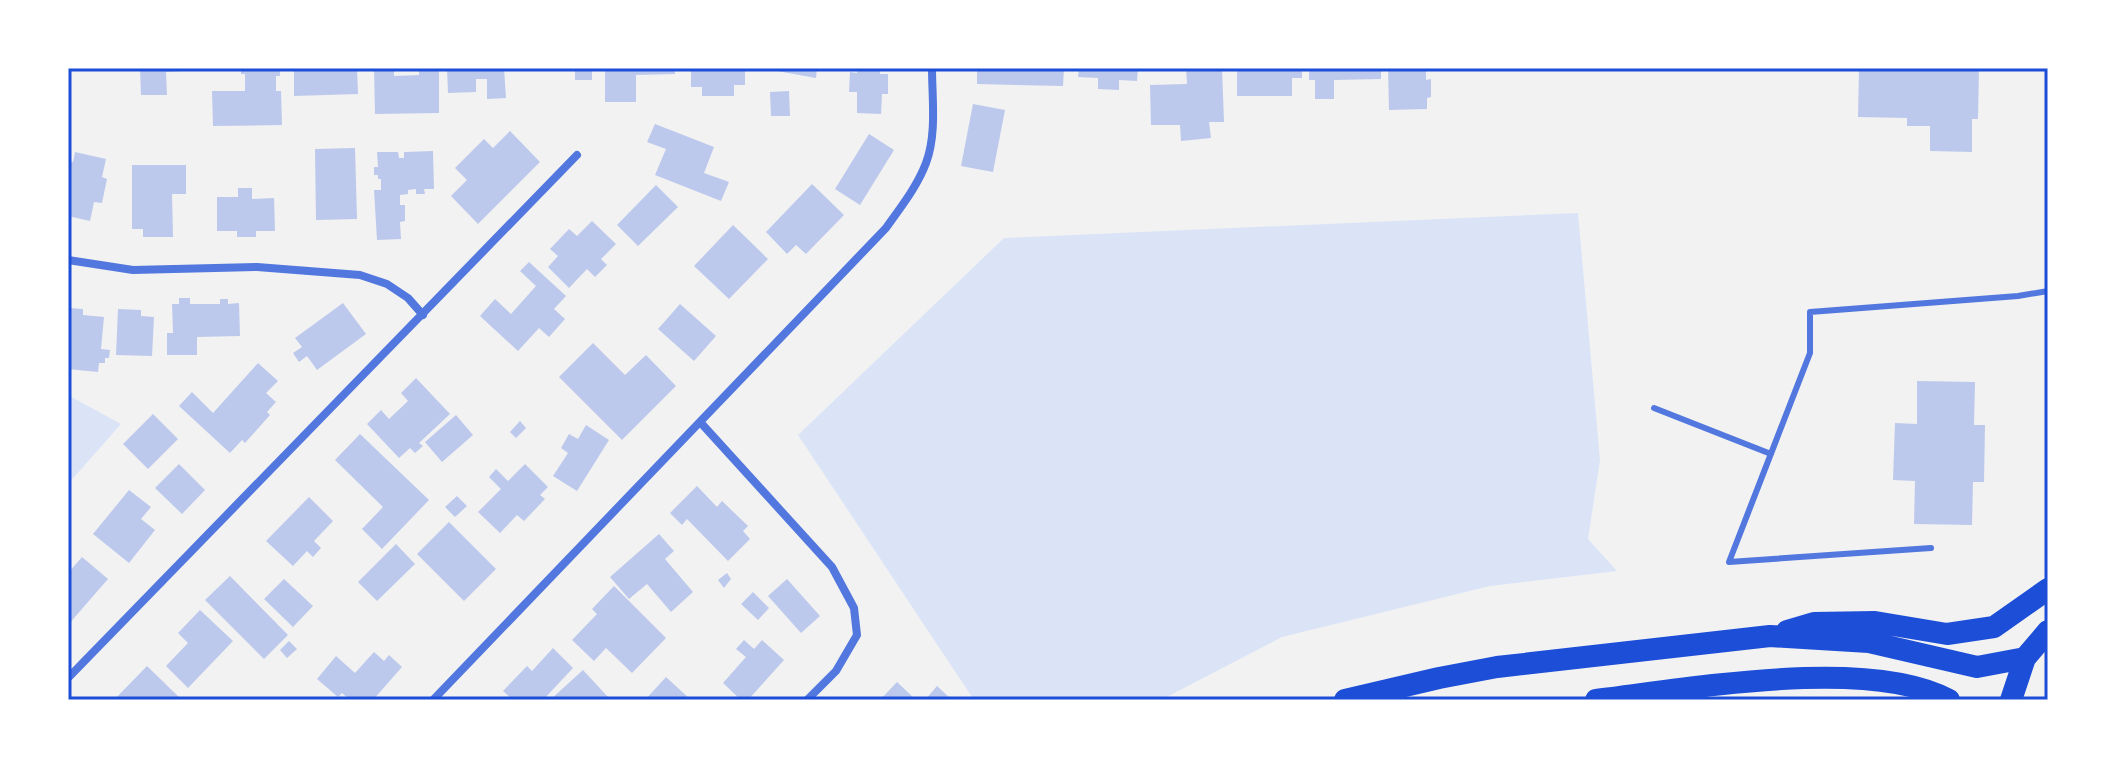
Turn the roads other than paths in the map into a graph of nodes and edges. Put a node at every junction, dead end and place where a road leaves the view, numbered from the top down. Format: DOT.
graph roads {
  1 [pos="932,68"];
  2 [pos="577,155"];
  3 [pos="68,260"];
  4 [pos="2048,291"];
  5 [pos="423,315"];
  6 [pos="1654,408"];
  7 [pos="701,423"];
  8 [pos="1771,454"];
  9 [pos="1931,548"];
  10 [pos="2048,589"];
  11 [pos="2048,631"];
  12 [pos="1770,636"];
  13 [pos="2025,658"];
  14 [pos="68,678"];
  15 [pos="433,700"];
  16 [pos="807,700"];
  17 [pos="1345,700"];
  18 [pos="1596,700"];
  19 [pos="1949,700"];
  20 [pos="2011,700"];
  1 -- 7 [label="street"];
  2 -- 5 [label="street"];
  3 -- 5 [label="street"];
  4 -- 8 [label="lane"];
  5 -- 14 [label="street"];
  6 -- 8 [label="lane"];
  7 -- 15 [label="street"];
  7 -- 16 [label="street"];
  8 -- 9 [label="lane"];
  10 -- 12 [label="highway"];
  11 -- 13 [label="highway"];
  12 -- 13 [label="highway"];
  12 -- 17 [label="highway"];
  13 -- 20 [label="highway"];
  18 -- 19 [label="highway"];
}
